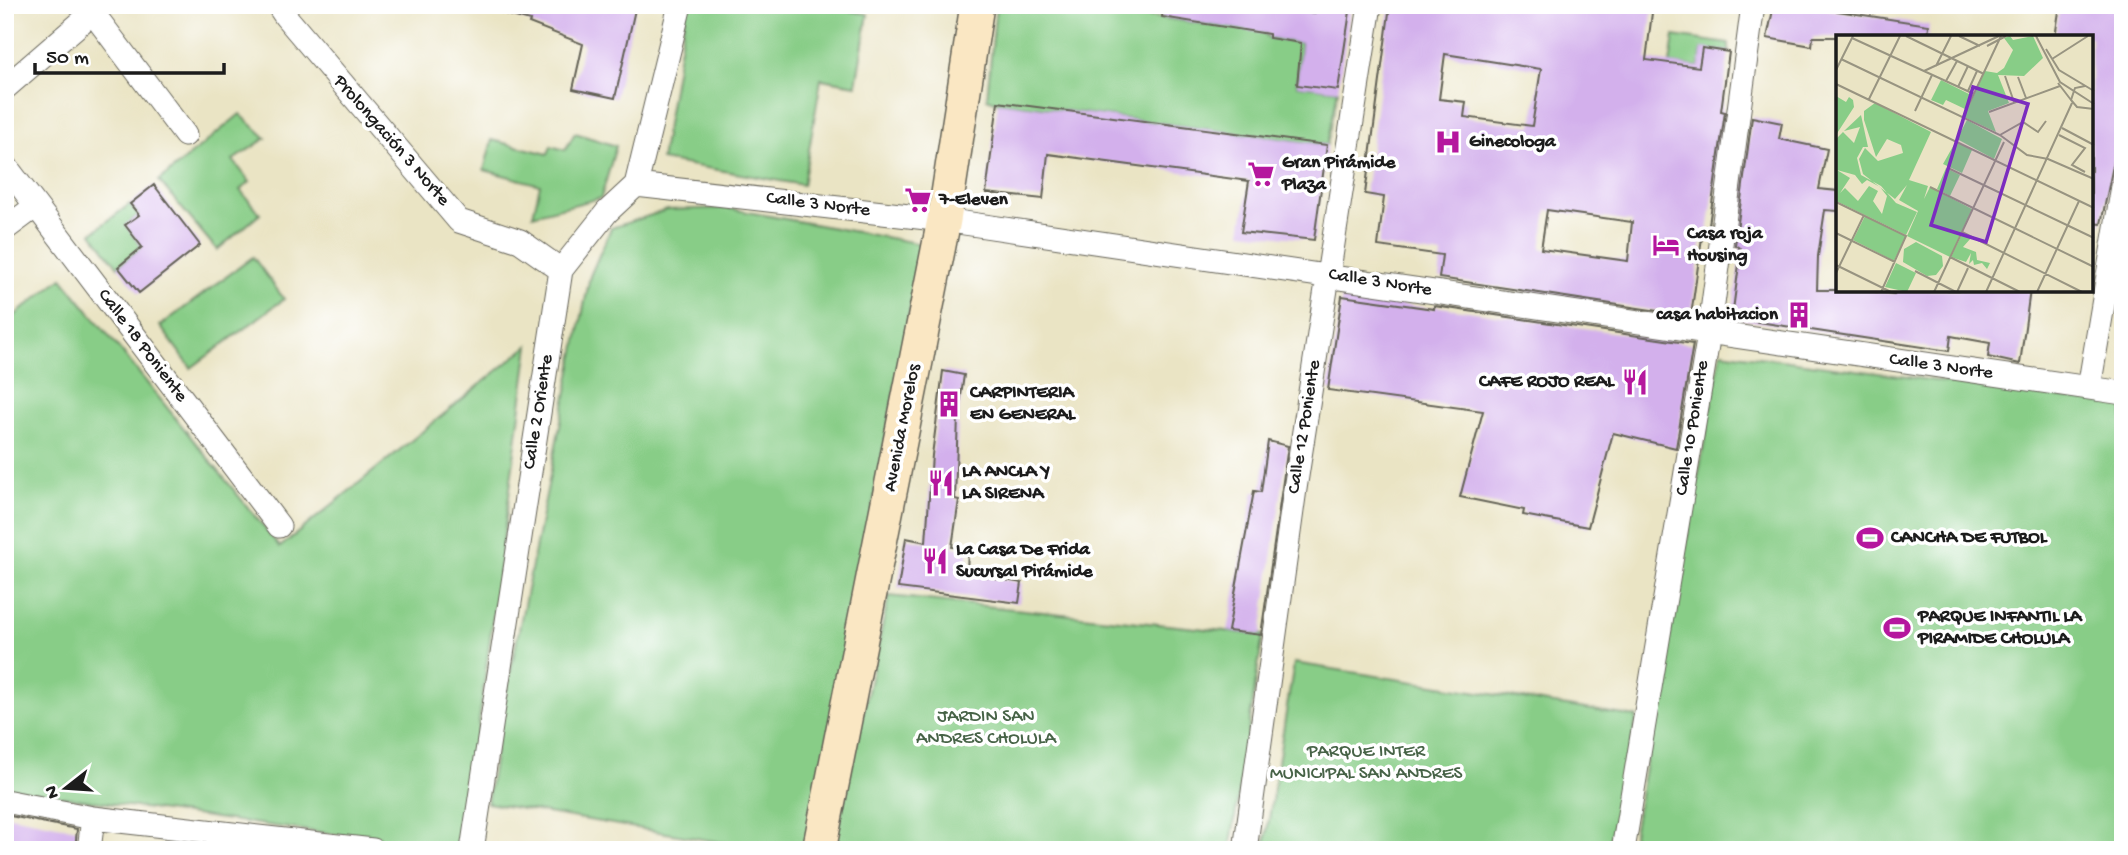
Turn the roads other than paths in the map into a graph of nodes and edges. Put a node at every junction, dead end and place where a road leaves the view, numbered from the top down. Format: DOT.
graph roads {
  1 [pos="278,5"];
  2 [pos="680,5"];
  3 [pos="977,5"];
  4 [pos="1370,5"];
  5 [pos="1753,5"];
  6 [pos="91,8"];
  7 [pos="5,88"];
  8 [pos="185,135"];
  9 [pos="5,166"];
  10 [pos="636,185"];
  11 [pos="2123,186"];
  12 [pos="36,206"];
  13 [pos="944,220"];
  14 [pos="5,229"];
  15 [pos="561,270"];
  16 [pos="1329,275"];
  17 [pos="1709,334"];
  18 [pos="2089,388"];
  19 [pos="2123,393"];
  20 [pos="279,526"];
  21 [pos="5,801"];
  22 [pos="93,818"];
  23 [pos="89,850"];
  24 [pos="373,850"];
  25 [pos="472,850"];
  26 [pos="819,850"];
  27 [pos="1245,850"];
  28 [pos="1623,850"];
  1 -- 15 [label="street, Prolongación 3 Norte"];
  2 -- 10 [label="street"];
  3 -- 13 [label="main road, Avenida Morelos"];
  4 -- 16 [label="street, Calle 12 Poniente"];
  5 -- 17 [label="street, Calle 10 Poniente"];
  6 -- 7 [label="street"];
  6 -- 8 [label="street"];
  9 -- 12 [label="street, Calle 18 Poniente"];
  10 -- 13 [label="street, Calle 3 Norte"];
  10 -- 15 [label="street, Calle 2 Oriente"];
  11 -- 18 [label="street"];
  12 -- 14 [label="street"];
  12 -- 20 [label="street, Calle 18 Poniente"];
  13 -- 16 [label="street, Calle 3 Norte"];
  13 -- 26 [label="main road, Avenida Morelos"];
  15 -- 25 [label="street, Calle 2 Oriente"];
  16 -- 17 [label="street, Calle 3 Norte"];
  16 -- 27 [label="street, Calle 12 Poniente"];
  17 -- 18 [label="street, Calle 3 Norte"];
  17 -- 28 [label="street, Calle 10 Poniente"];
  18 -- 19 [label="street, Calle 3 Norte"];
  21 -- 22 [label="street"];
  22 -- 23 [label="street"];
  22 -- 24 [label="street"];
}
